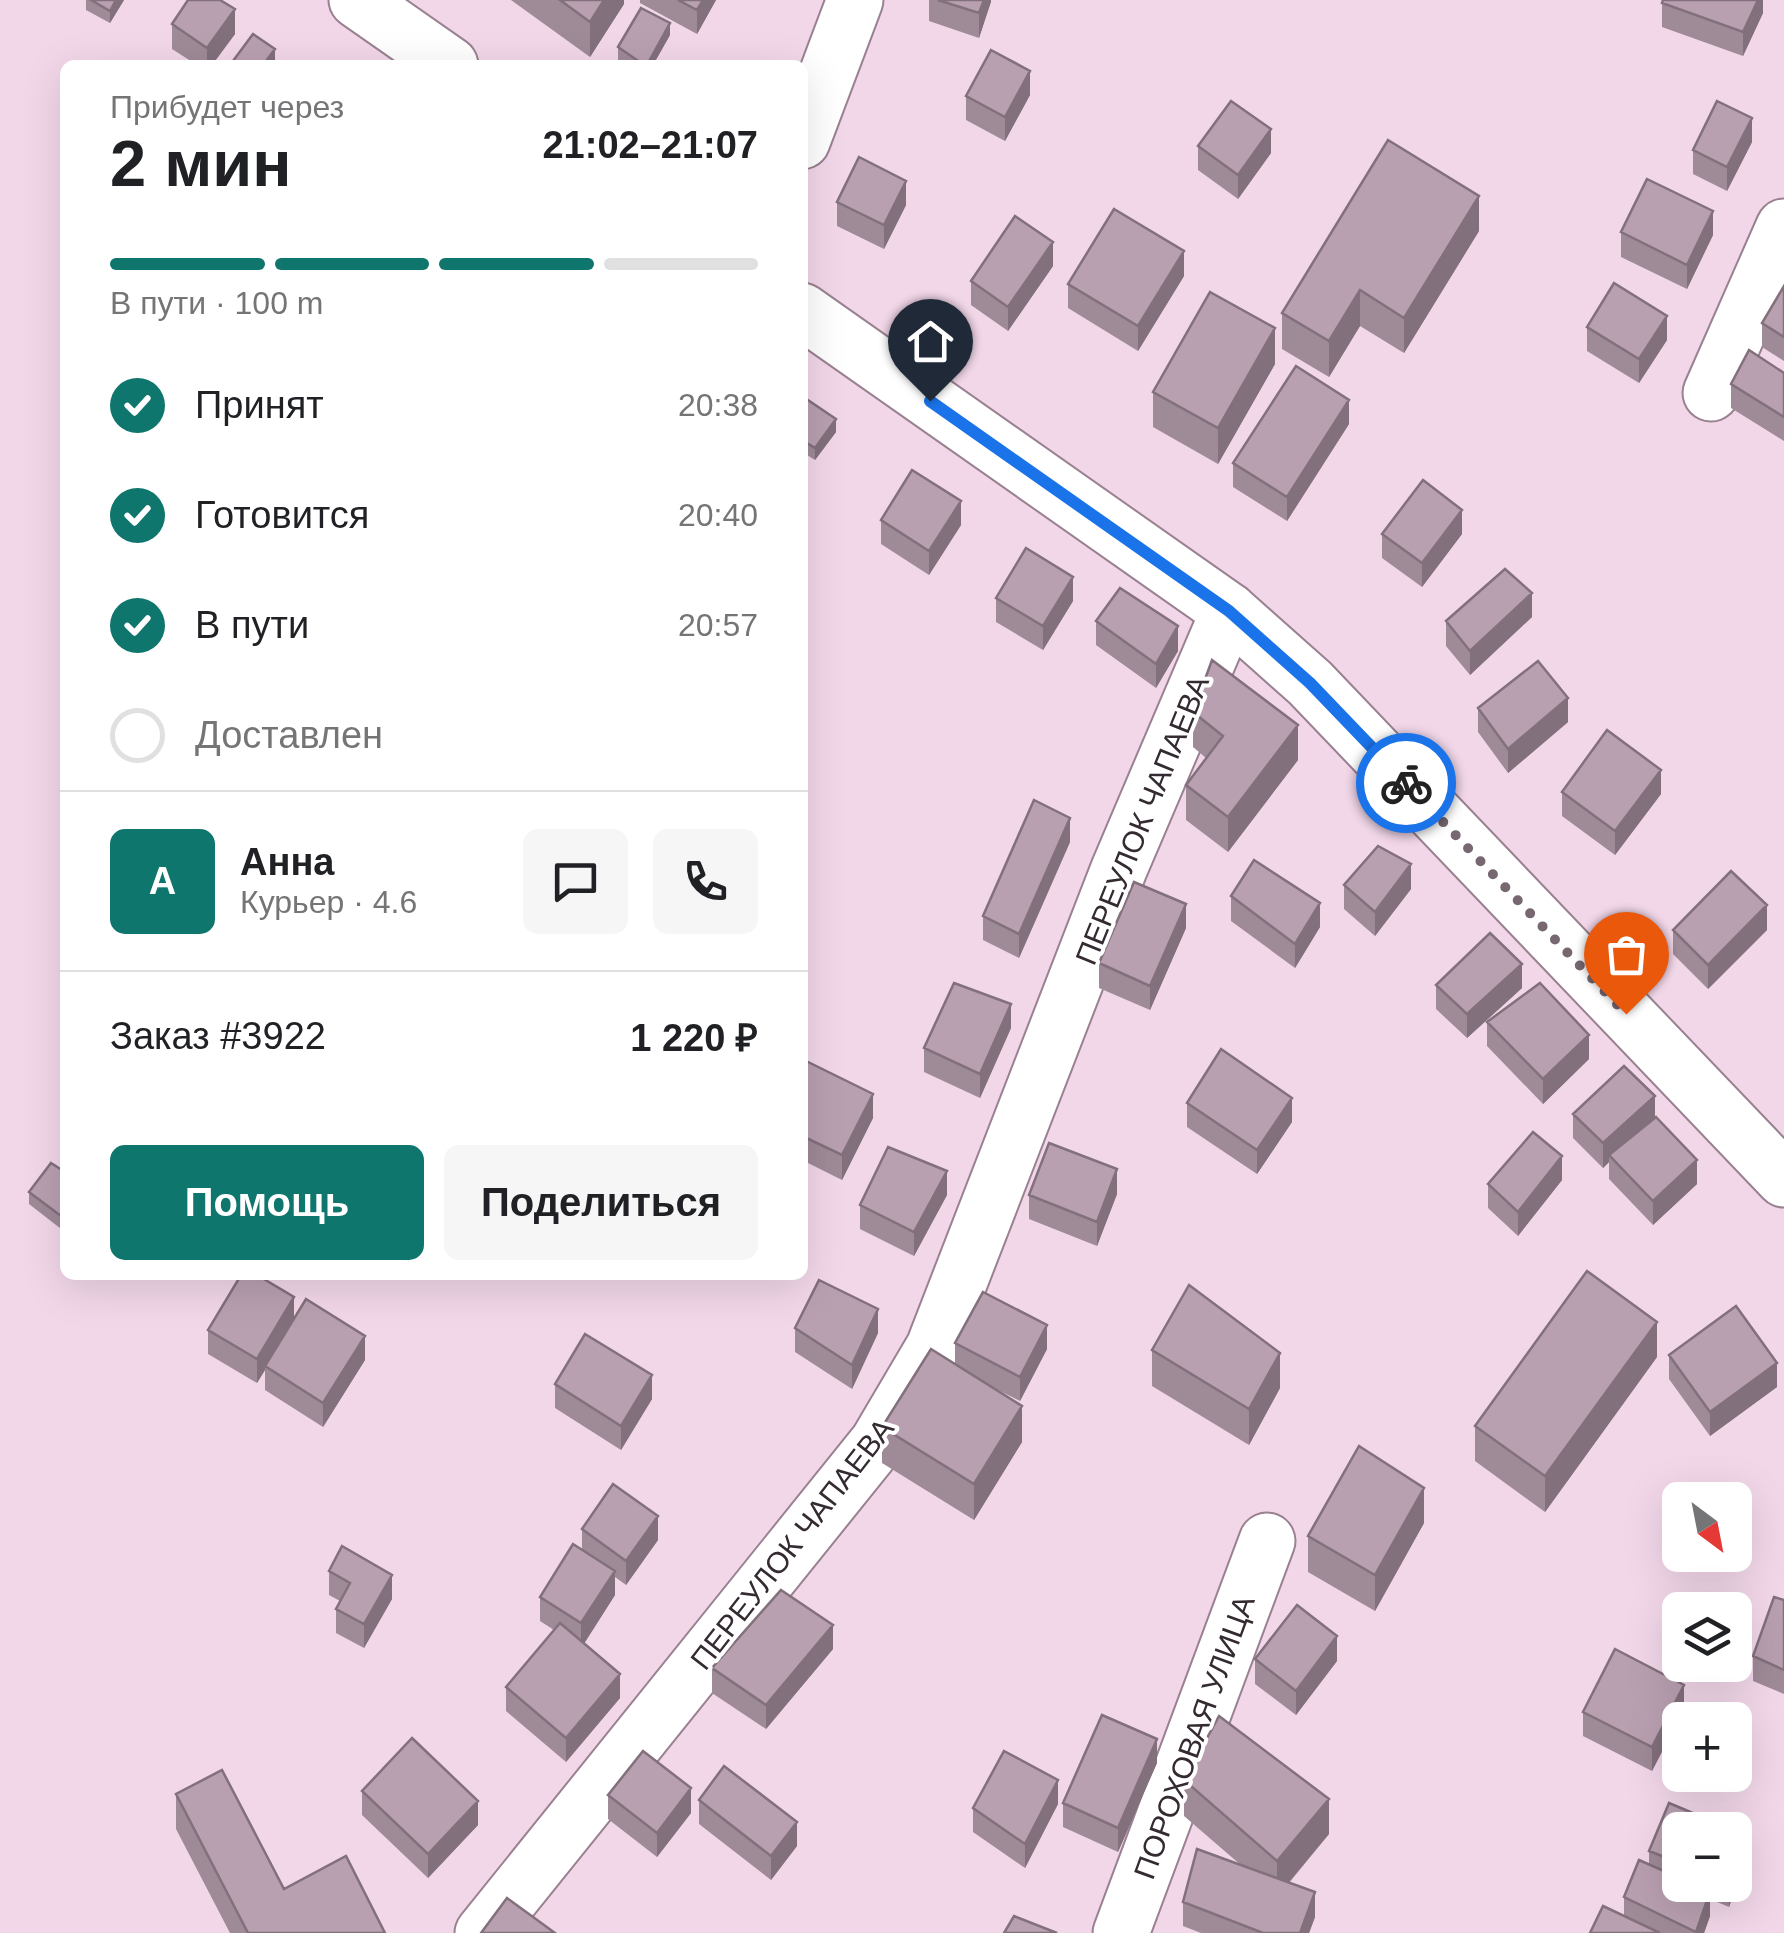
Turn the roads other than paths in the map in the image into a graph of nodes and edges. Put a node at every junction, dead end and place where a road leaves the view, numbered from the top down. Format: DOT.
graph roads {
  1 [pos="357,0"];
  2 [pos="855,0"];
  3 [pos="443,60"];
  4 [pos="808,125"];
  5 [pos="1784,227"];
  6 [pos="808,315"];
  7 [pos="1711,393"];
  8 [pos="1229,611"];
  9 [pos="1784,1180"];
  10 [pos="1267,1541"];
  11 [pos="482,1933"];
  12 [pos="1121,1933"];
  1 -- 3 [label="street"];
  2 -- 4 [label="street"];
  5 -- 7 [label="street"];
  6 -- 8 [label="street"];
  8 -- 9 [label="street"];
  8 -- 11 [label="street, ПЕРЕУЛОК ЧАПАЕВА"];
  10 -- 12 [label="street, ПОРОХОВАЯ УЛИЦА"];
}
